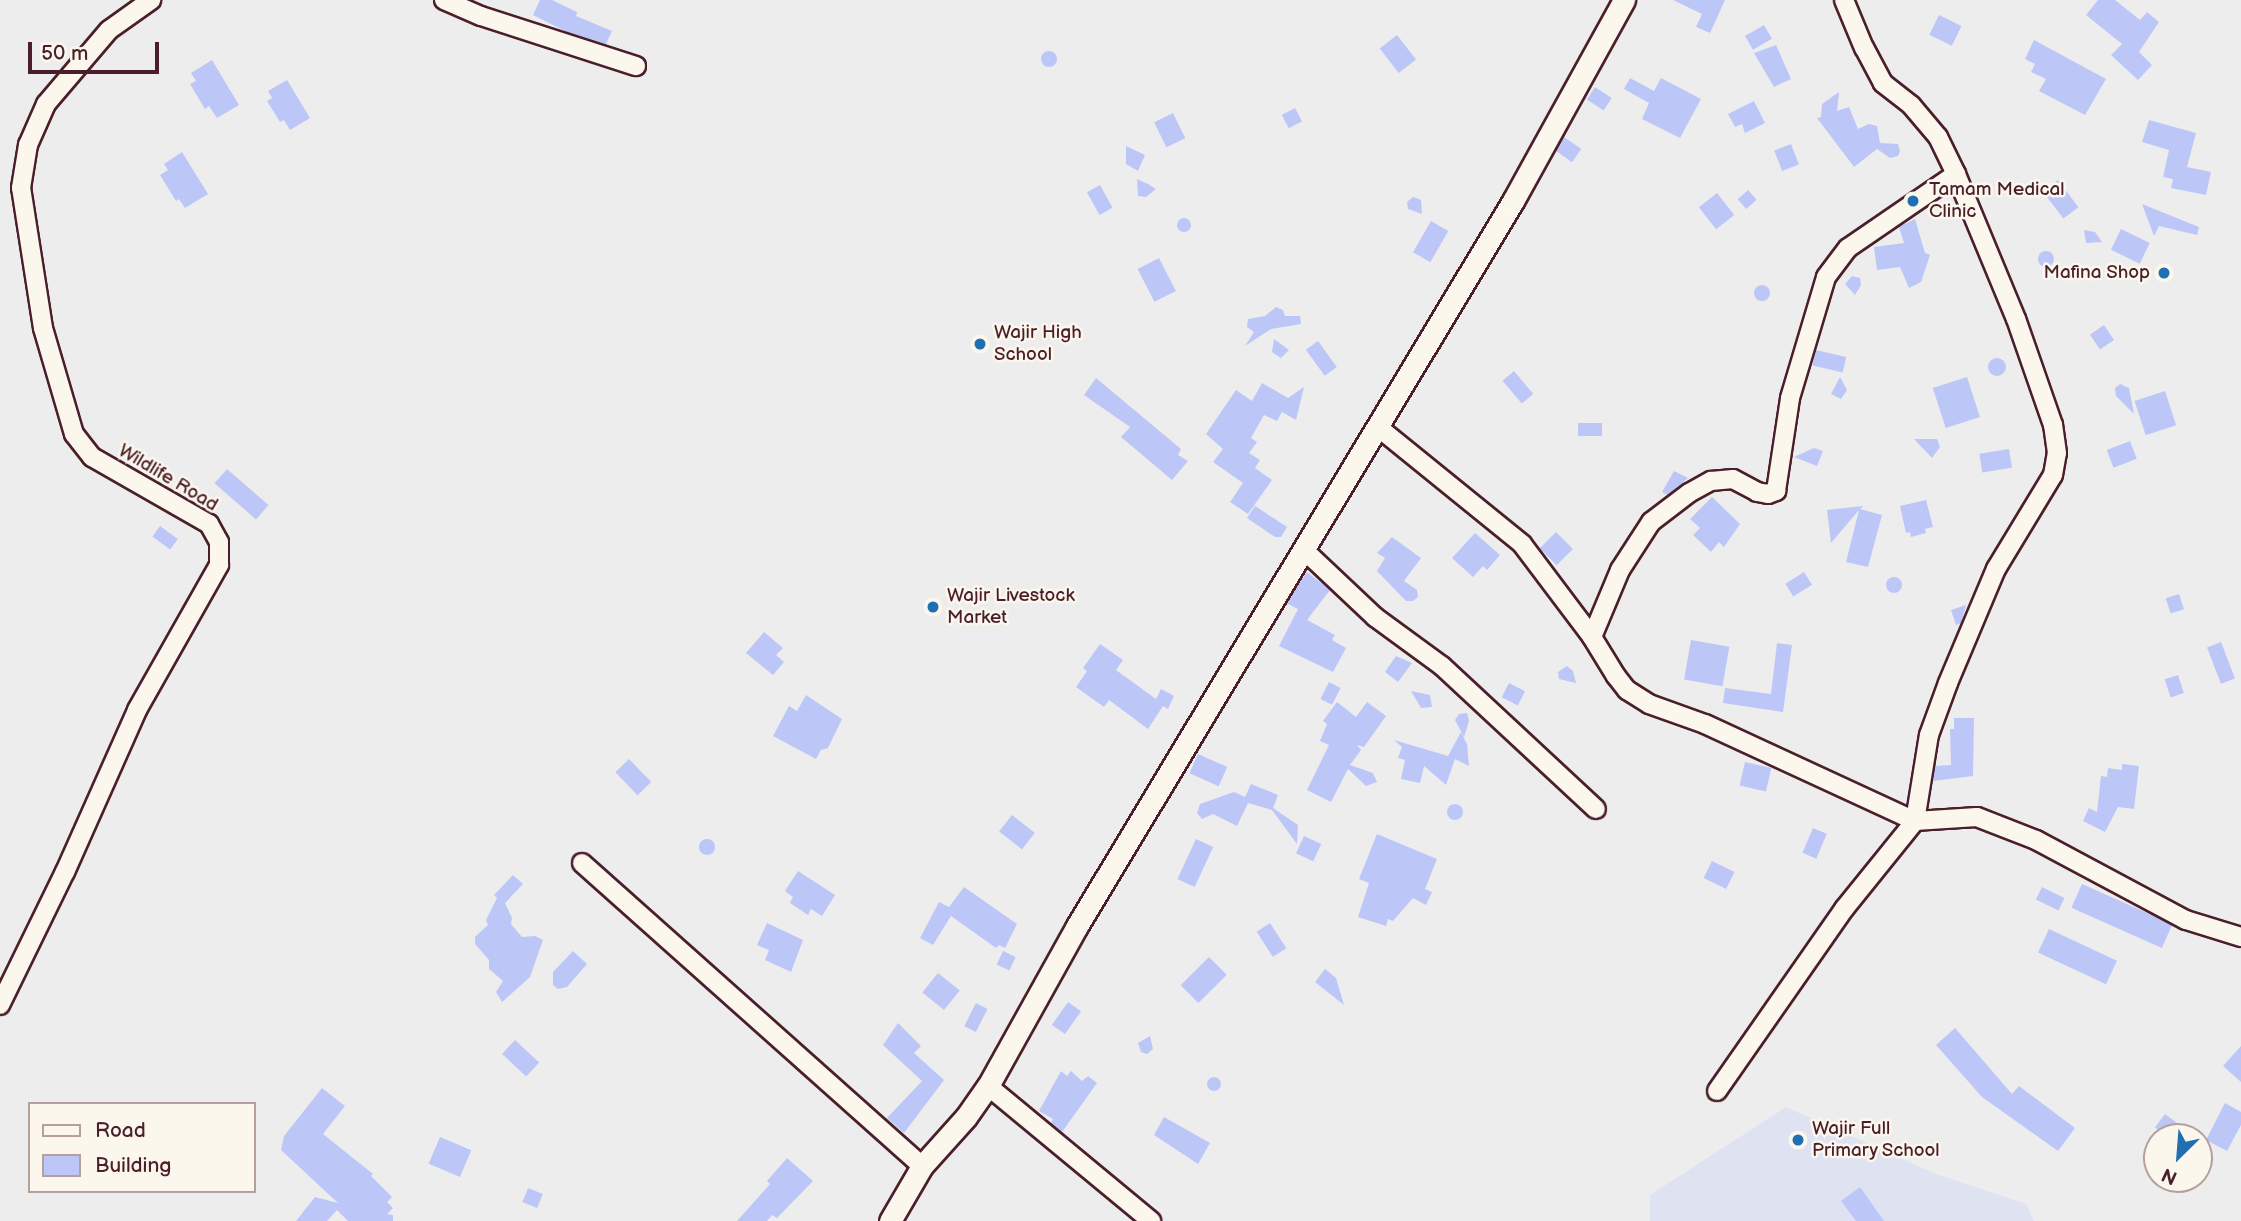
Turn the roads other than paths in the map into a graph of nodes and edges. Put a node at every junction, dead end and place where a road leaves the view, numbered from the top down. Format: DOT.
graph roads {
  1 [pos="151,0"];
  2 [pos="444,0"];
  3 [pos="1624,0"];
  4 [pos="1844,0"];
  5 [pos="636,66"];
  6 [pos="1956,174"];
  7 [pos="1379,428"];
  8 [pos="1304,550"];
  9 [pos="1592,637"];
  10 [pos="1596,809"];
  11 [pos="1915,821"];
  12 [pos="582,863"];
  13 [pos="2241,937"];
  14 [pos="0,1005"];
  15 [pos="988,1086"];
  16 [pos="1717,1091"];
  17 [pos="922,1166"];
  18 [pos="890,1221"];
  19 [pos="1152,1221"];
  1 -- 14 [label="street, Wildlife Road"];
  2 -- 5 [label="street"];
  3 -- 7 [label="street"];
  4 -- 6 [label="street"];
  6 -- 9 [label="street"];
  6 -- 11 [label="street"];
  7 -- 8 [label="street"];
  7 -- 9 [label="street"];
  8 -- 10 [label="street"];
  8 -- 15 [label="street"];
  9 -- 11 [label="street"];
  11 -- 13 [label="street"];
  11 -- 16 [label="street"];
  12 -- 17 [label="street"];
  15 -- 17 [label="street"];
  15 -- 19 [label="street"];
  17 -- 18 [label="street"];
}
